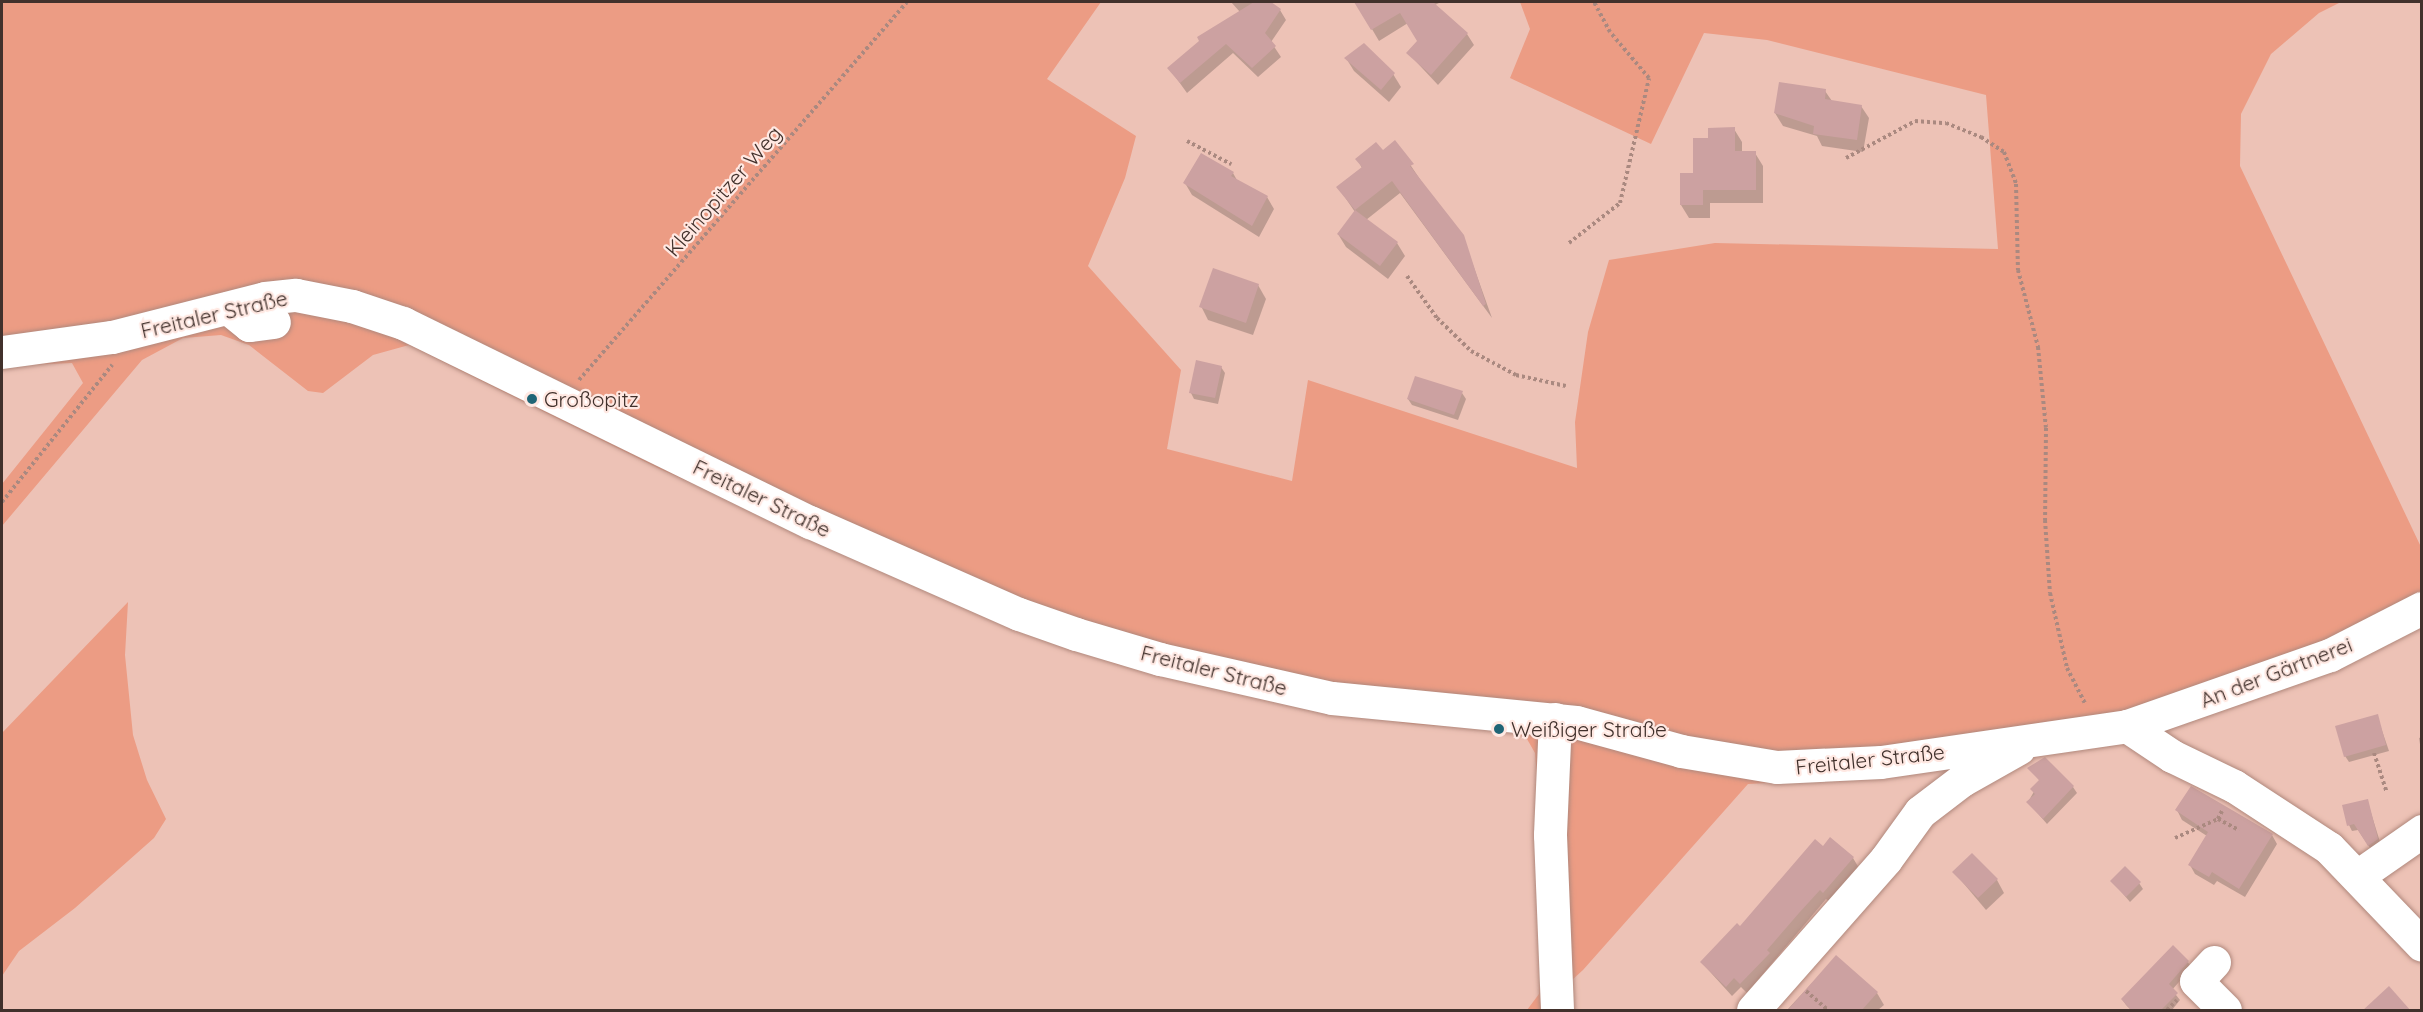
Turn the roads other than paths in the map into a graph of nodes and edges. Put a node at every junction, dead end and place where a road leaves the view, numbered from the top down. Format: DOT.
graph roads {
  1 [pos="228,308"];
  2 [pos="274,322"];
  3 [pos="2,352"];
  4 [pos="2421,608"];
  5 [pos="1555,720"];
  6 [pos="2127,726"];
  7 [pos="2018,741"];
  8 [pos="2421,831"];
  9 [pos="2359,875"];
  10 [pos="2421,945"];
  11 [pos="2214,962"];
  12 [pos="1758,1009"];
  13 [pos="1557,1011"];
  14 [pos="2225,1011"];
  1 -- 2 [label="street"];
  1 -- 3 [label="street, Freitaler Straße"];
  1 -- 5 [label="street, Freitaler Straße"];
  4 -- 6 [label="street, An der Gärtnerei"];
  5 -- 7 [label="street, Freitaler Straße"];
  5 -- 13 [label="street"];
  6 -- 7 [label="street, Freitaler Straße"];
  6 -- 9 [label="street"];
  7 -- 12 [label="street"];
  8 -- 9 [label="street"];
  9 -- 10 [label="street"];
  11 -- 14 [label="street"];
}
